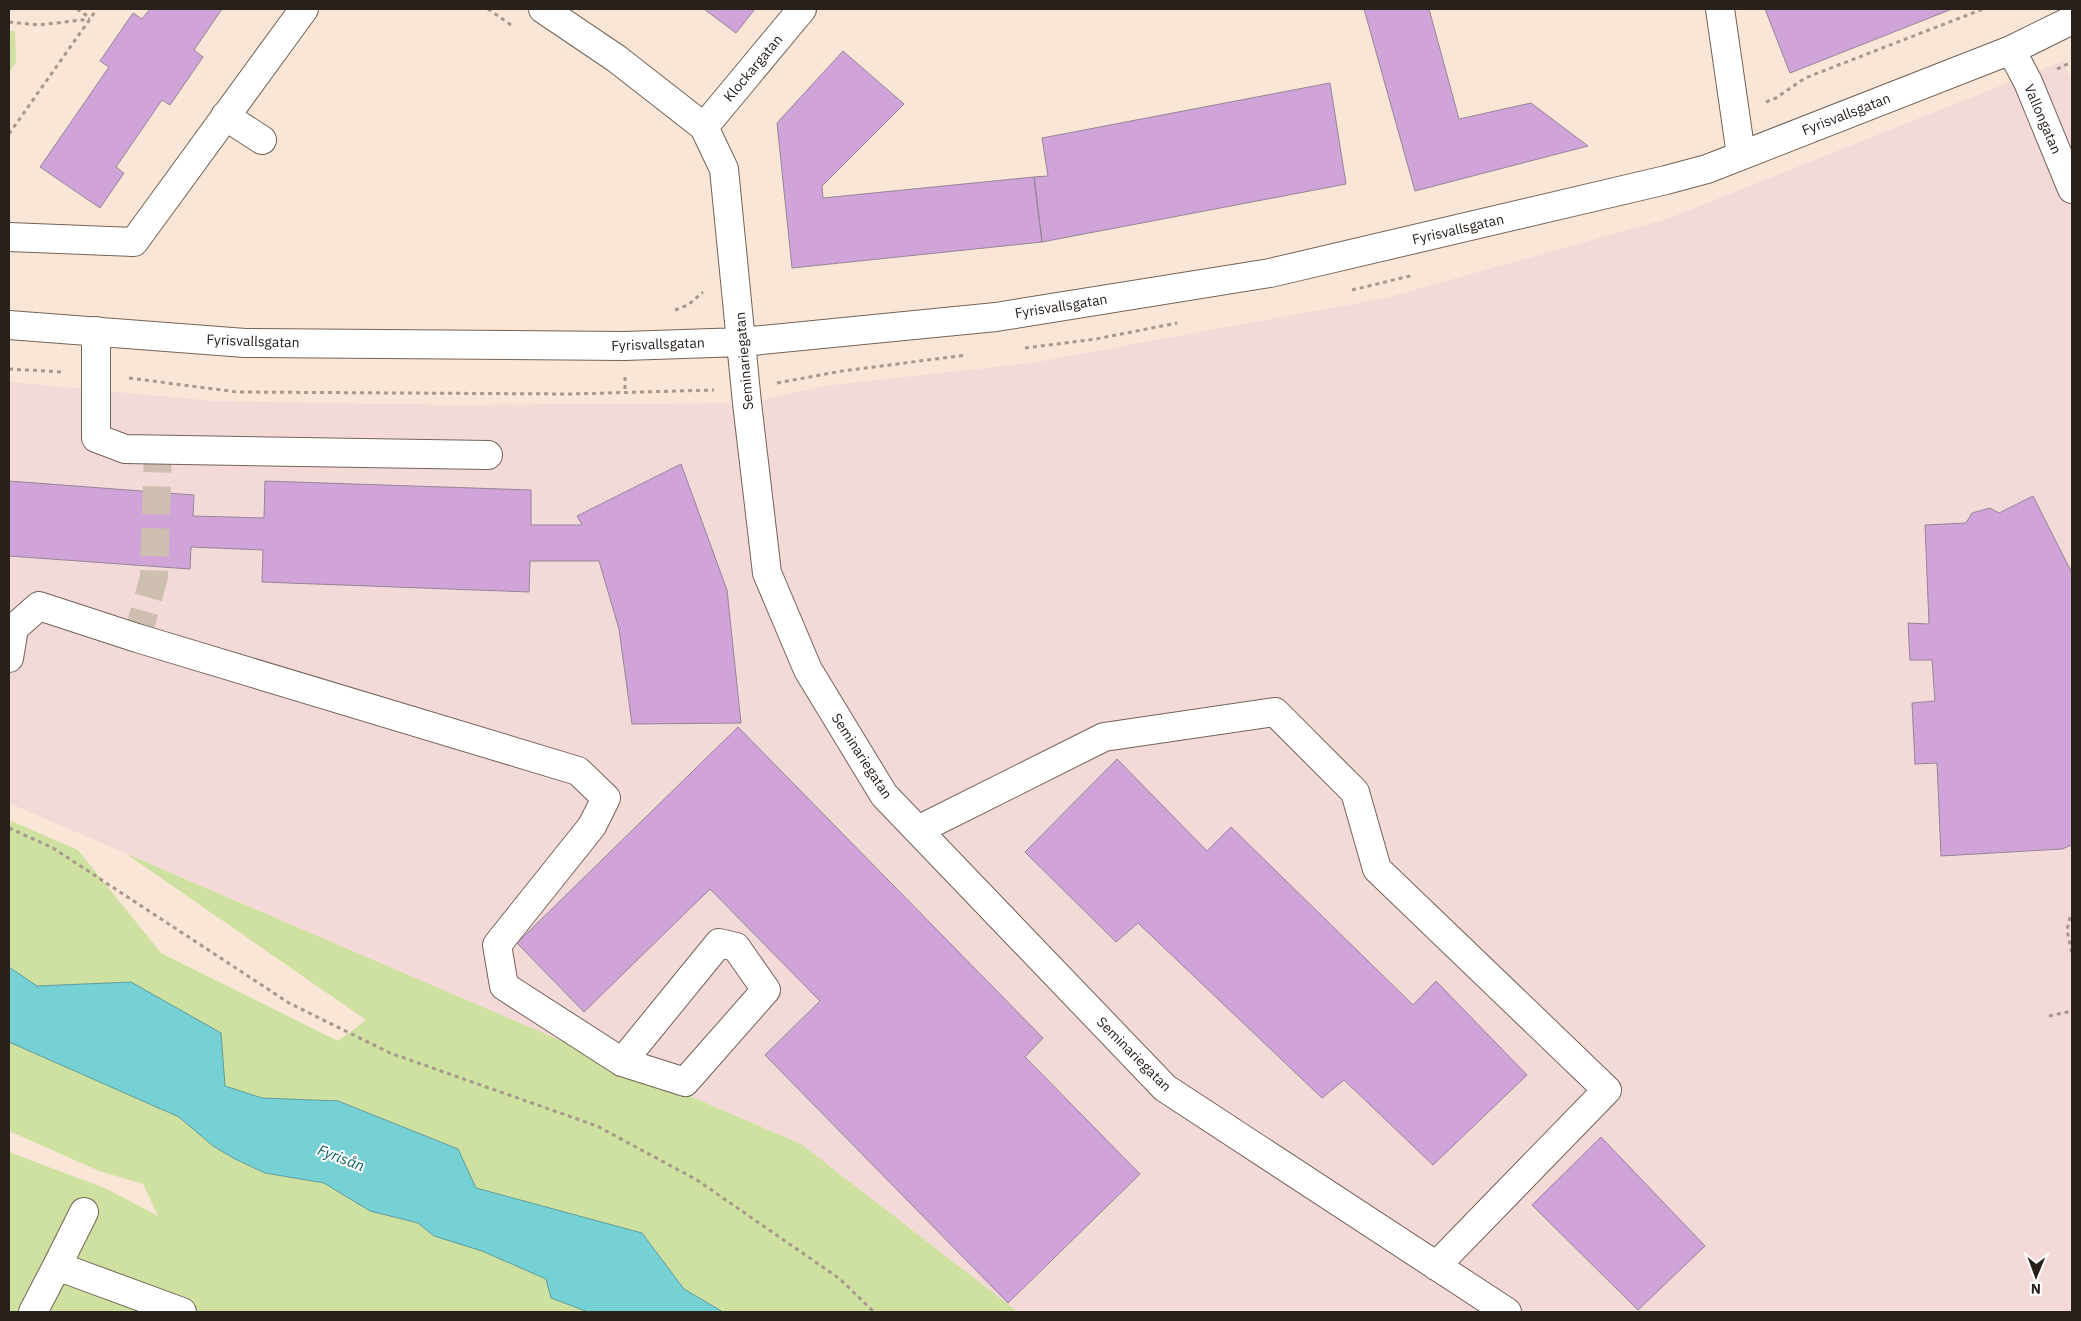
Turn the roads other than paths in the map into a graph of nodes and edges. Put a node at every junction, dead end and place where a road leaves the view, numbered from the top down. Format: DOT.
graph roads {
  1 [pos="304,9"];
  2 [pos="543,9"];
  3 [pos="802,9"];
  4 [pos="1720,9"];
  5 [pos="2072,20"];
  6 [pos="2011,50"];
  7 [pos="225,116"];
  8 [pos="704,127"];
  9 [pos="262,140"];
  10 [pos="1741,155"];
  11 [pos="2072,189"];
  12 [pos="9,237"];
  13 [pos="9,325"];
  14 [pos="96,332"];
  15 [pos="742,342"];
  16 [pos="488,455"];
  17 [pos="9,658"];
  18 [pos="918,830"];
  19 [pos="622,1062"];
  20 [pos="84,1212"];
  21 [pos="57,1266"];
  22 [pos="1436,1266"];
  23 [pos="33,1312"];
  24 [pos="182,1312"];
  25 [pos="1507,1312"];
  1 -- 7 [label="street"];
  2 -- 8 [label="street, Seminariegatan"];
  3 -- 8 [label="street, Klockargatan"];
  4 -- 10 [label="street"];
  5 -- 6 [label="street, Fyrisvallsgatan"];
  6 -- 10 [label="street, Fyrisvallsgatan"];
  6 -- 11 [label="street, Vallongatan"];
  7 -- 9 [label="street"];
  7 -- 12 [label="street"];
  8 -- 15 [label="street, Seminariegatan"];
  10 -- 15 [label="street, Fyrisvallsgatan"];
  13 -- 14 [label="street, Fyrisvallsgatan"];
  14 -- 15 [label="street, Fyrisvallsgatan"];
  14 -- 16 [label="street"];
  15 -- 18 [label="street, Seminariegatan"];
  17 -- 19 [label="street"];
  18 -- 22 [label="street, Seminariegatan"];
  18 -- 22 [label="street"];
  19 -- 19 [label="street"];
  20 -- 21 [label="street"];
  21 -- 23 [label="street"];
  21 -- 24 [label="street"];
  22 -- 25 [label="street, Seminariegatan"];
}
